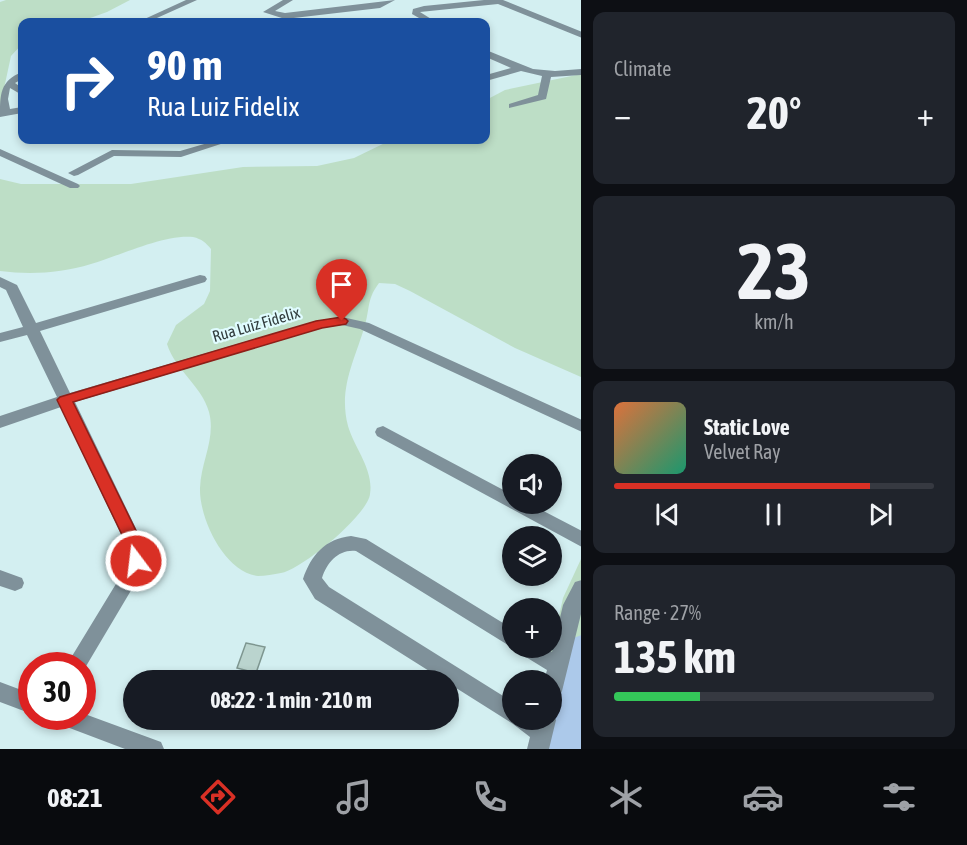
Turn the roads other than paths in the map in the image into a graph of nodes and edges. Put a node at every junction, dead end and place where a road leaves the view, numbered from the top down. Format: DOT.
graph roads {
  1 [pos="193,0"];
  2 [pos="289,0"];
  3 [pos="391,0"];
  4 [pos="527,0"];
  5 [pos="498,1"];
  6 [pos="518,7"];
  7 [pos="151,18"];
  8 [pos="424,18"];
  9 [pos="581,34"];
  10 [pos="490,55"];
  11 [pos="507,63"];
  12 [pos="490,68"];
  13 [pos="519,69"];
  14 [pos="581,72"];
  15 [pos="548,74"];
  16 [pos="18,77"];
  17 [pos="490,77"];
  18 [pos="8,83"];
  19 [pos="18,89"];
  20 [pos="513,106"];
  21 [pos="18,111"];
  22 [pos="3,114"];
  23 [pos="215,144"];
  24 [pos="0,152"];
  25 [pos="74,173"];
  26 [pos="74,186"];
  27 [pos="200,279"];
  28 [pos="0,282"];
  29 [pos="30,330"];
  30 [pos="0,338"];
  31 [pos="64,400"];
  32 [pos="0,422"];
  33 [pos="581,427"];
  34 [pos="383,432"];
  35 [pos="502,496"];
  36 [pos="534,514"];
  37 [pos="581,539"];
  38 [pos="581,590"];
  39 [pos="502,632"];
  40 [pos="84,652"];
  41 [pos="545,658"];
  42 [pos="558,666"];
  43 [pos="557,670"];
  44 [pos="0,692"];
  45 [pos="18,699"];
  46 [pos="502,707"];
  47 [pos="96,728"];
  48 [pos="153,749"];
  1 -- 7 [label="street"];
  2 -- 3 [label="street"];
  4 -- 6 [label="street"];
  5 -- 6 [label="street"];
  5 -- 8 [label="street"];
  6 -- 9 [label="street"];
  10 -- 11 [label="street"];
  11 -- 12 [label="street"];
  11 -- 13 [label="street"];
  13 -- 15 [label="street"];
  13 -- 17 [label="street"];
  14 -- 15 [label="street"];
  15 -- 20 [label="street"];
  16 -- 18 [label="street"];
  18 -- 19 [label="street"];
  18 -- 22 [label="street"];
  21 -- 22 [label="street"];
  23 -- 25 [label="street"];
  24 -- 26 [label="street"];
  27 -- 29 [label="street"];
  28 -- 29 [label="street"];
  29 -- 30 [label="street"];
  29 -- 31 [label="street"];
  31 -- 32 [label="street, Rua Luiz Fidelix"];
  31 -- 33 [label="street, Rua Luiz Fidelix"];
  31 -- 40 [label="street"];
  34 -- 35 [label="street"];
  36 -- 37 [label="street"];
  38 -- 42 [label="street"];
  39 -- 46 [label="street"];
  41 -- 42 [label="street"];
  42 -- 43 [label="street"];
  44 -- 45 [label="street"];
  47 -- 48 [label="street"];
}
